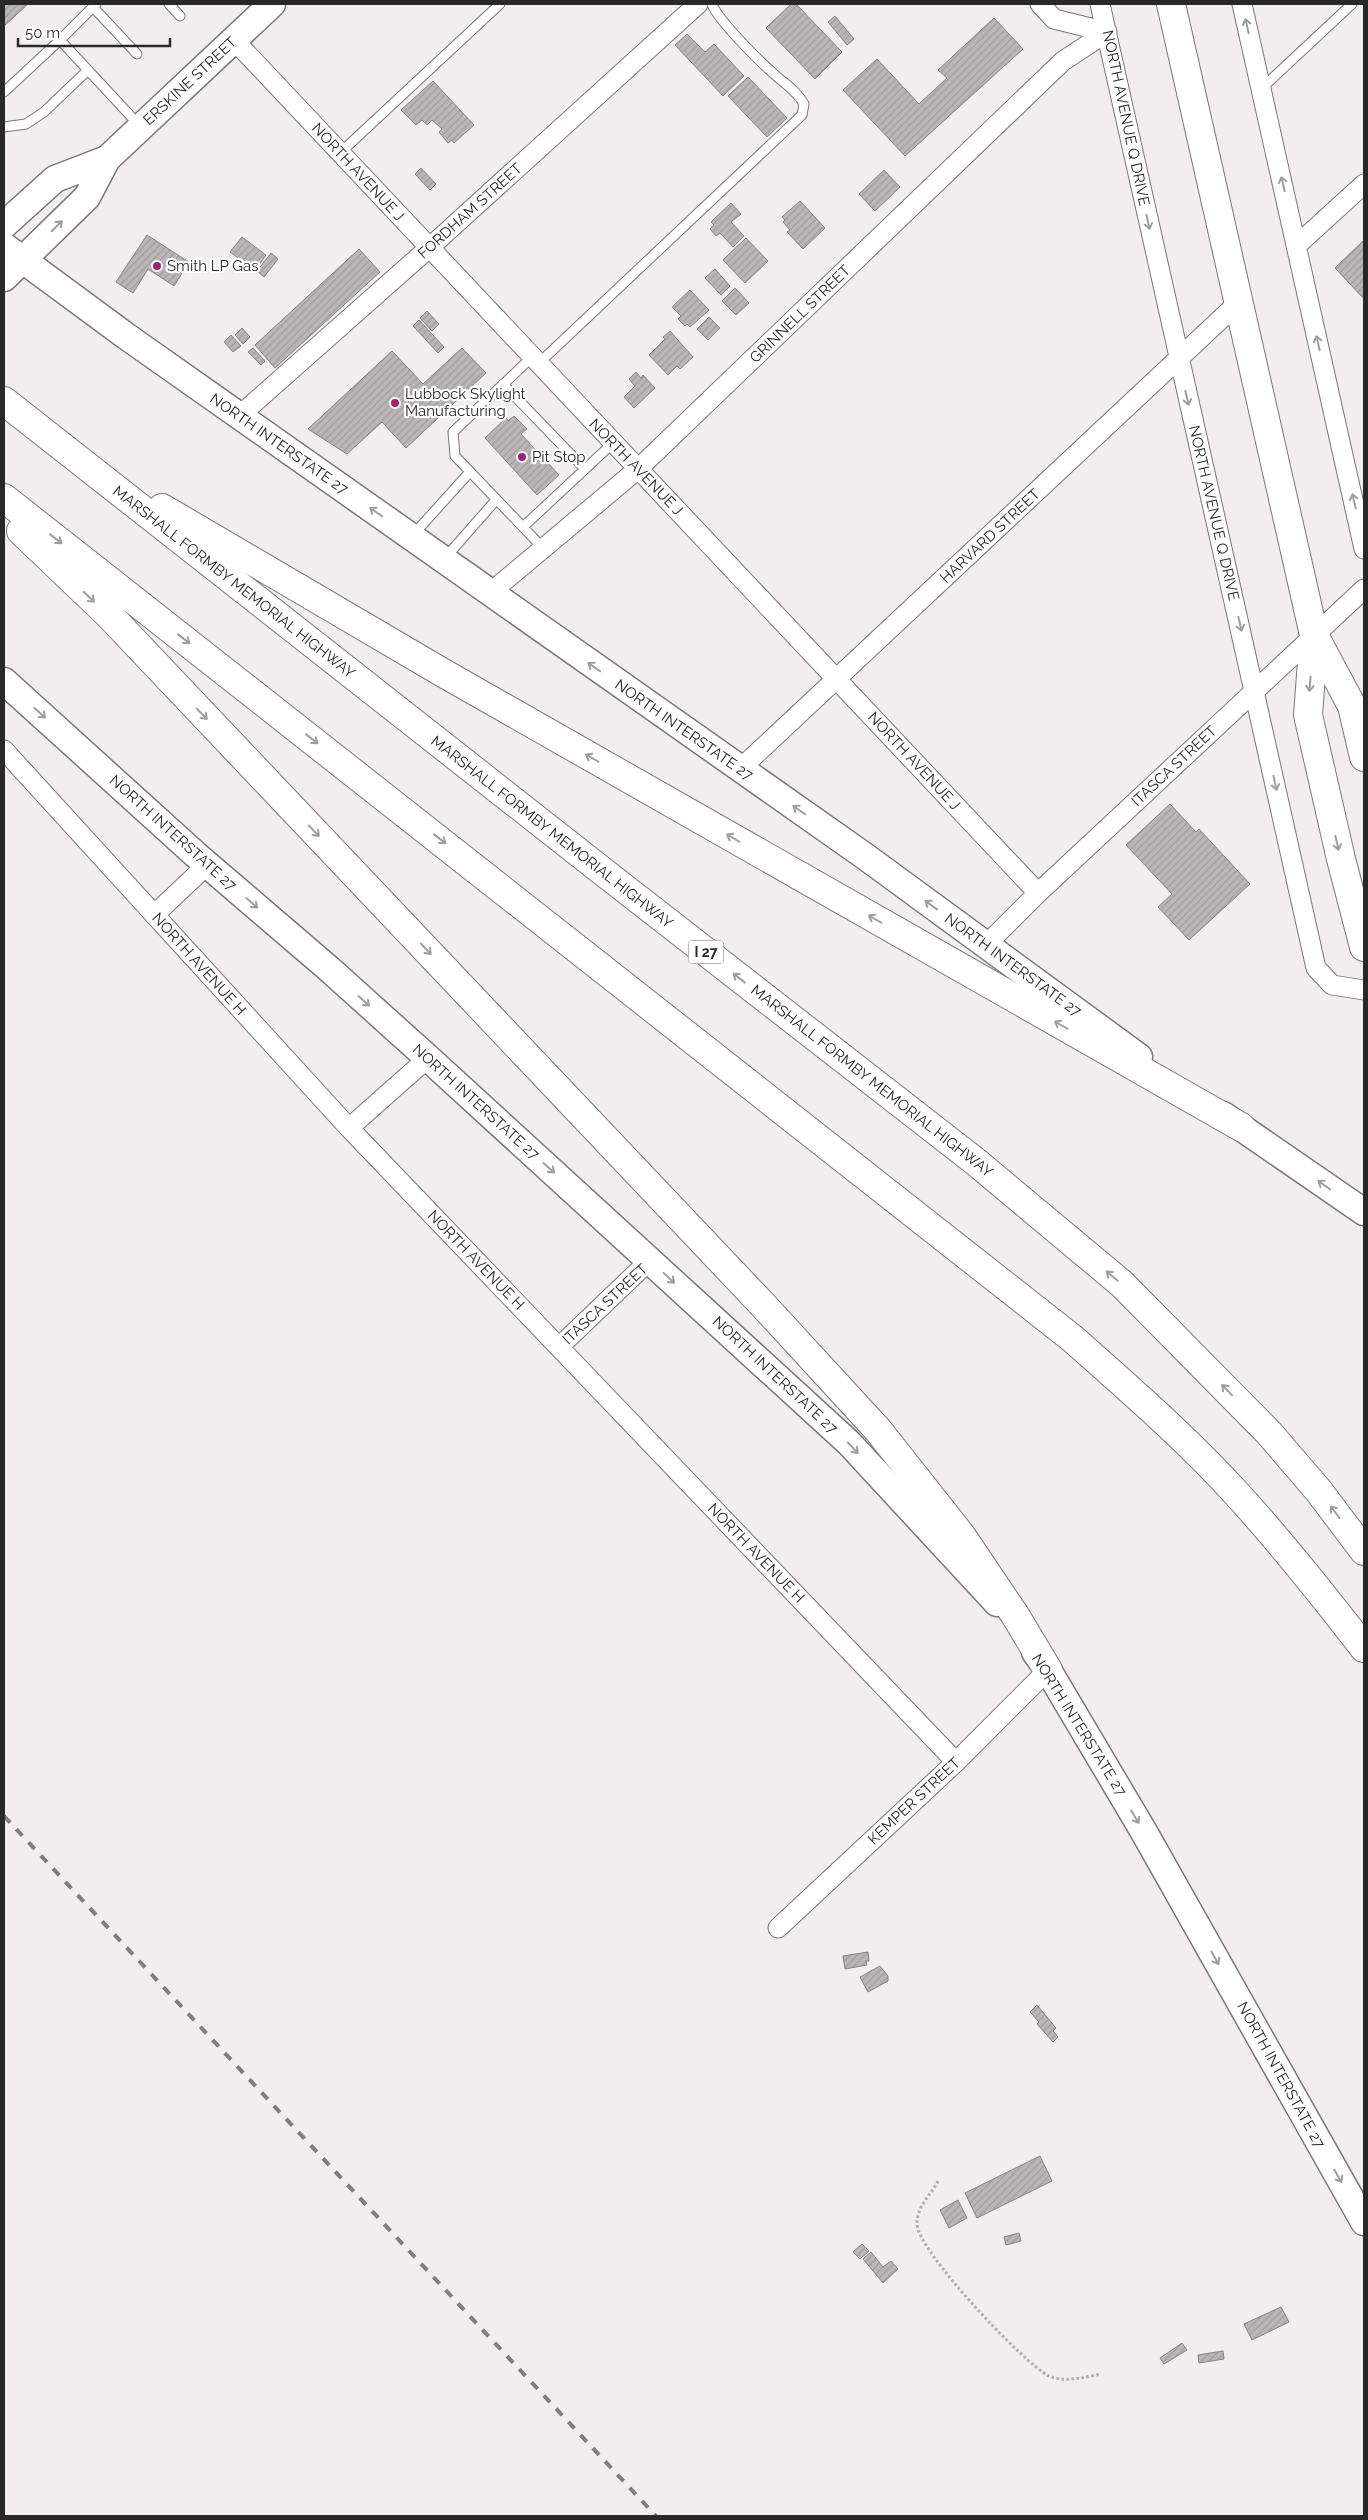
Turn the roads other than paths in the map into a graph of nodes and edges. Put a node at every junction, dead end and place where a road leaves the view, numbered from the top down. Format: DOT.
graph roads {
  1 [pos="169,4"];
  2 [pos="272,4"];
  3 [pos="500,4"];
  4 [pos="698,4"];
  5 [pos="712,4"];
  6 [pos="1040,4"];
  7 [pos="1100,4"];
  8 [pos="1171,4"];
  9 [pos="1242,4"];
  10 [pos="1352,4"];
  11 [pos="95,5"];
  12 [pos="180,16"];
  13 [pos="1107,32"];
  14 [pos="60,40"];
  15 [pos="234,40"];
  16 [pos="138,54"];
  17 [pos="88,70"];
  18 [pos="1261,89"];
  19 [pos="4,92"];
  20 [pos="4,127"];
  21 [pos="141,127"];
  22 [pos="340,153"];
  23 [pos="107,159"];
  24 [pos="1364,184"];
  25 [pos="4,225"];
  26 [pos="1296,246"];
  27 [pos="429,248"];
  28 [pos="13,253"];
  29 [pos="4,278"];
  30 [pos="1239,302"];
  31 [pos="535,360"];
  32 [pos="1179,360"];
  33 [pos="503,384"];
  34 [pos="4,400"];
  35 [pos="239,416"];
  36 [pos="613,443"];
  37 [pos="86,466"];
  38 [pos="585,469"];
  39 [pos="638,469"];
  40 [pos="469,473"];
  41 [pos="4,498"];
  42 [pos="496,500"];
  43 [pos="4,515"];
  44 [pos="523,527"];
  45 [pos="411,537"];
  46 [pos="544,549"];
  47 [pos="1364,549"];
  48 [pos="443,560"];
  49 [pos="1364,589"];
  50 [pos="490,593"];
  51 [pos="1314,635"];
  52 [pos="837,678"];
  53 [pos="4,681"];
  54 [pos="1256,690"];
  55 [pos="4,750"];
  56 [pos="1364,757"];
  57 [pos="740,770"];
  58 [pos="208,865"];
  59 [pos="1038,893"];
  60 [pos="154,915"];
  61 [pos="986,945"];
  62 [pos="1364,947"];
  63 [pos="1364,990"];
  64 [pos="428,1058"];
  65 [pos="1241,1127"];
  66 [pos="349,1128"];
  67 [pos="1364,1212"];
  68 [pos="650,1260"];
  69 [pos="559,1347"];
  70 [pos="1364,1551"];
  71 [pos="1364,1648"];
  72 [pos="1048,1670"];
  73 [pos="956,1762"];
  74 [pos="778,1928"];
  75 [pos="1364,2222"];
  1 -- 12 [label="lane"];
  2 -- 15 [label="main road, ERSKINE STREET"];
  3 -- 22 [label="lane"];
  4 -- 27 [label="street, FORDHAM STREET"];
  5 -- 31 [label="lane"];
  6 -- 13 [label="street"];
  7 -- 13 [label="street, NORTH AVENUE Q DRIVE"];
  8 -- 30 [label="main road"];
  18 -- 9 [label="street, one-way"];
  10 -- 18 [label="lane"];
  11 -- 14 [label="lane"];
  11 -- 16 [label="lane"];
  13 -- 32 [label="street, NORTH AVENUE Q DRIVE, one-way"];
  13 -- 39 [label="street, GRINNELL STREET"];
  14 -- 17 [label="lane"];
  14 -- 19 [label="lane"];
  15 -- 21 [label="main road, ERSKINE STREET"];
  15 -- 22 [label="street, NORTH AVENUE J"];
  17 -- 20 [label="lane"];
  17 -- 21 [label="lane"];
  26 -- 18 [label="street, one-way"];
  21 -- 23 [label="main road, ERSKINE STREET"];
  22 -- 27 [label="street, NORTH AVENUE J"];
  23 -- 25 [label="main road, ERSKINE STREET"];
  28 -- 23 [label="main road, ERSKINE STREET, one-way"];
  24 -- 26 [label="street"];
  47 -- 26 [label="street, one-way"];
  27 -- 31 [label="street, NORTH AVENUE J"];
  27 -- 35 [label="street, FORDHAM STREET"];
  28 -- 29 [label="main road, ERSKINE STREET"];
  28 -- 35 [label="main road, NORTH INTERSTATE 27"];
  30 -- 32 [label="street, HARVARD STREET"];
  30 -- 51 [label="main road"];
  31 -- 33 [label="lane"];
  31 -- 36 [label="street, NORTH AVENUE J"];
  32 -- 52 [label="street, HARVARD STREET"];
  32 -- 54 [label="street, NORTH AVENUE Q DRIVE, one-way"];
  33 -- 38 [label="lane"];
  33 -- 40 [label="lane"];
  34 -- 37 [label="main road, MARSHALL FORMBY MEMORIAL HIGHWAY / I 27"];
  45 -- 35 [label="main road, NORTH INTERSTATE 27, one-way"];
  36 -- 38 [label="lane"];
  36 -- 39 [label="street, NORTH AVENUE J"];
  65 -- 37 [label="main road, one-way"];
  70 -- 37 [label="main road, MARSHALL FORMBY MEMORIAL HIGHWAY / I 27, one-way"];
  38 -- 44 [label="lane"];
  39 -- 46 [label="street, GRINNELL STREET"];
  39 -- 52 [label="street, NORTH AVENUE J"];
  40 -- 42 [label="lane"];
  40 -- 45 [label="lane"];
  41 -- 71 [label="main road, one-way"];
  42 -- 44 [label="lane"];
  42 -- 48 [label="lane"];
  43 -- 72 [label="main road, one-way"];
  44 -- 46 [label="lane"];
  45 -- 48 [label="main road, NORTH INTERSTATE 27"];
  46 -- 50 [label="street, GRINNELL STREET"];
  48 -- 50 [label="main road, NORTH INTERSTATE 27"];
  49 -- 51 [label="street, ITASCA STREET"];
  57 -- 50 [label="main road, NORTH INTERSTATE 27, one-way"];
  51 -- 54 [label="street, ITASCA STREET"];
  51 -- 56 [label="main road"];
  51 -- 62 [label="main road, one-way"];
  52 -- 57 [label="street, HARVARD STREET"];
  52 -- 59 [label="street, NORTH AVENUE J"];
  53 -- 58 [label="main road, NORTH INTERSTATE 27, one-way"];
  54 -- 59 [label="street, ITASCA STREET"];
  54 -- 63 [label="street, NORTH AVENUE Q DRIVE, one-way"];
  55 -- 60 [label="street, NORTH AVENUE H"];
  61 -- 57 [label="main road, NORTH INTERSTATE 27, one-way"];
  58 -- 60 [label="street"];
  58 -- 64 [label="main road, NORTH INTERSTATE 27, one-way"];
  59 -- 61 [label="street, ITASCA STREET"];
  60 -- 66 [label="street, NORTH AVENUE H"];
  61 -- 65 [label="main road, NORTH INTERSTATE 27"];
  64 -- 66 [label="street"];
  64 -- 68 [label="main road, NORTH INTERSTATE 27, one-way"];
  67 -- 65 [label="main road, NORTH INTERSTATE 27, one-way"];
  66 -- 69 [label="street, NORTH AVENUE H"];
  68 -- 69 [label="street, ITASCA STREET"];
  68 -- 72 [label="main road, NORTH INTERSTATE 27, one-way"];
  69 -- 73 [label="street, NORTH AVENUE H"];
  72 -- 73 [label="street, KEMPER STREET"];
  72 -- 75 [label="main road, NORTH INTERSTATE 27, one-way"];
  73 -- 74 [label="street, KEMPER STREET"];
}
